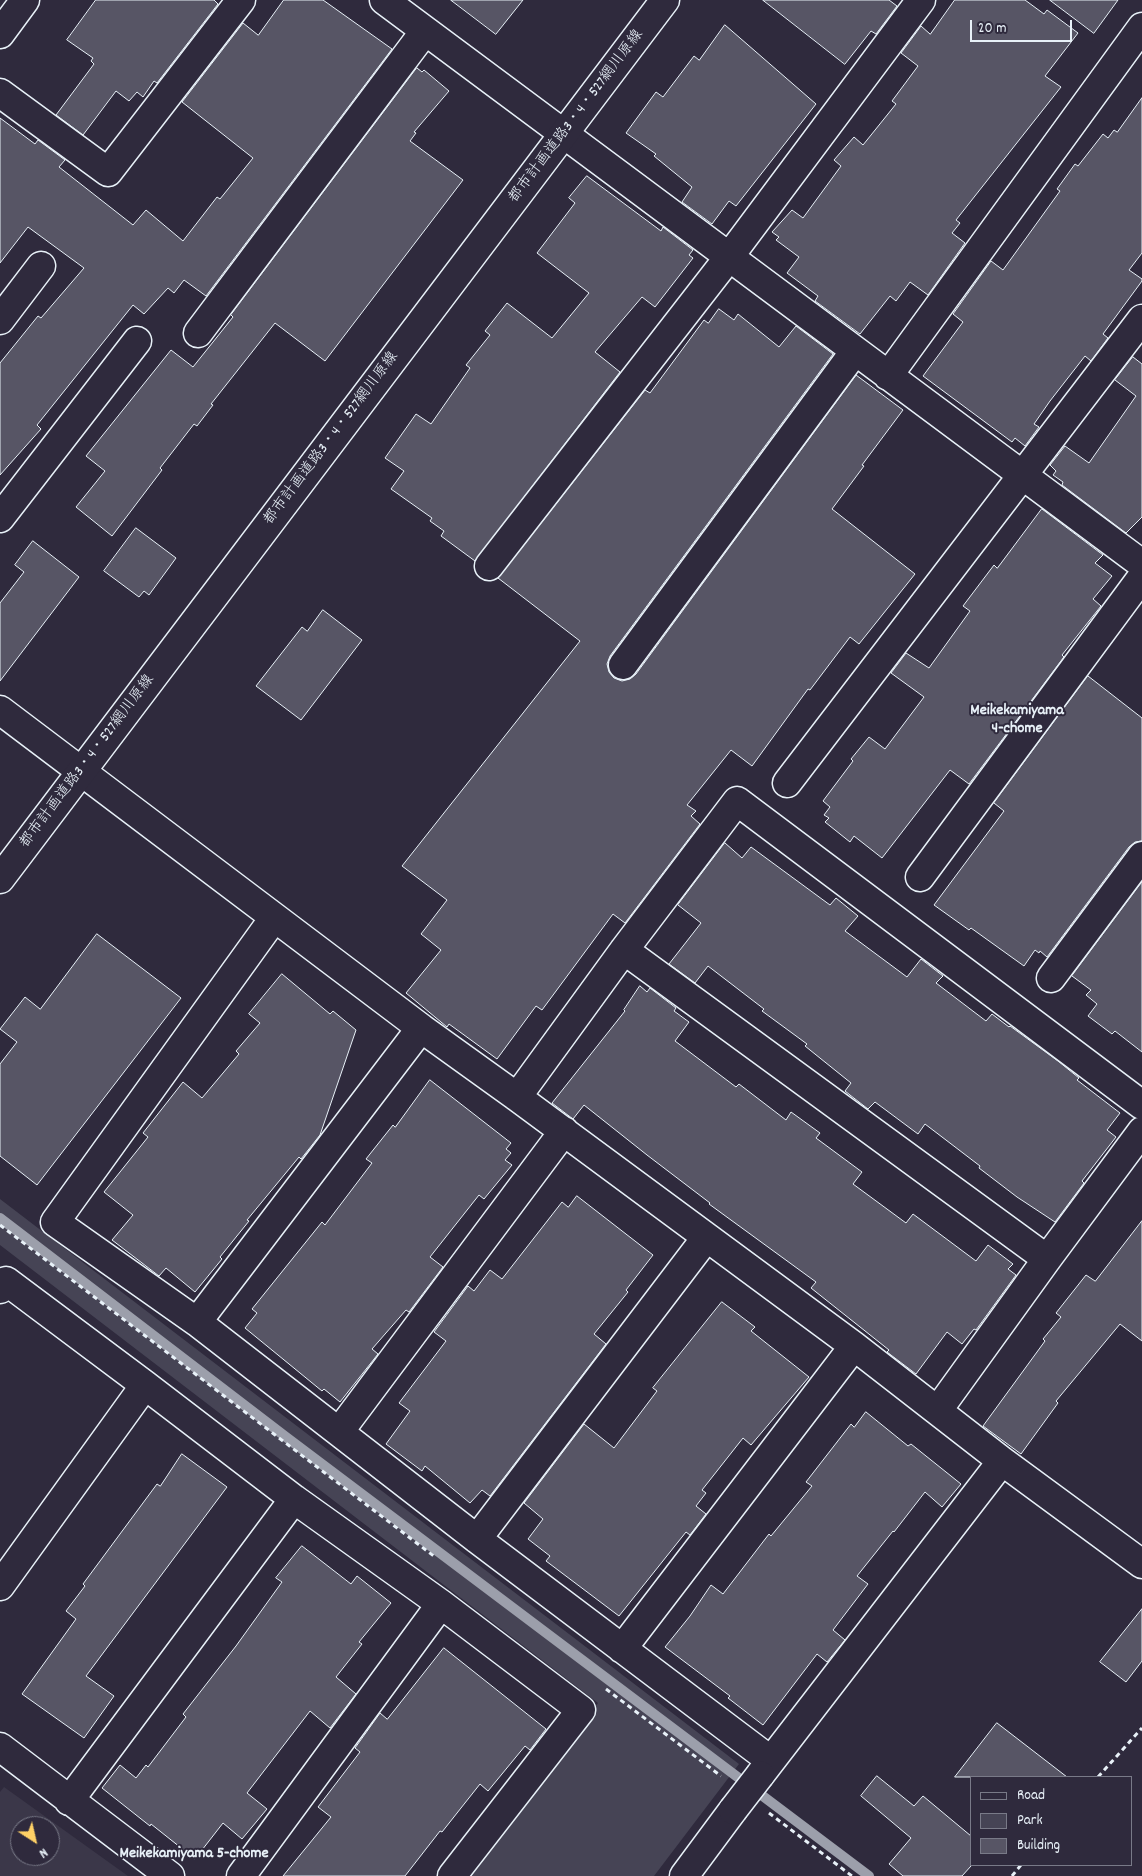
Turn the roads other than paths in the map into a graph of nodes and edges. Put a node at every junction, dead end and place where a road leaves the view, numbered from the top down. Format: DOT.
graph roads {
  1 [pos="25,0"];
  2 [pos="241,0"];
  3 [pos="384,0"];
  4 [pos="665,0"];
  5 [pos="921,0"];
  6 [pos="1142,27"];
  7 [pos="425,31"];
  8 [pos="0,34"];
  9 [pos="0,93"];
  10 [pos="564,134"];
  11 [pos="728,256"];
  12 [pos="41,266"];
  13 [pos="1142,319"];
  14 [pos="0,320"];
  15 [pos="198,333"];
  16 [pos="137,341"];
  17 [pos="855,351"];
  18 [pos="888,376"];
  19 [pos="1023,476"];
  20 [pos="0,518"];
  21 [pos="1142,564"];
  22 [pos="489,566"];
  23 [pos="1142,577"];
  24 [pos="623,665"];
  25 [pos="0,710"];
  26 [pos="81,772"];
  27 [pos="787,783"];
  28 [pos="1142,856"];
  29 [pos="920,877"];
  30 [pos="0,879"];
  31 [pos="274,918"];
  32 [pos="624,950"];
  33 [pos="1051,978"];
  34 [pos="421,1028"];
  35 [pos="517,1097"];
  36 [pos="1142,1105"];
  37 [pos="564,1131"];
  38 [pos="1142,1131"];
  39 [pos="706,1238"];
  40 [pos="1047,1259"];
  41 [pos="0,1290"];
  42 [pos="197,1322"];
  43 [pos="854,1346"];
  44 [pos="145,1385"];
  45 [pos="938,1410"];
  46 [pos="339,1432"];
  47 [pos="1002,1461"];
  48 [pos="294,1499"];
  49 [pos="477,1539"];
  50 [pos="1142,1564"];
  51 [pos="0,1586"];
  52 [pos="441,1604"];
  53 [pos="622,1649"];
  54 [pos="0,1747"];
  55 [pos="765,1768"];
  56 [pos="69,1801"];
  57 [pos="170,1876"];
  58 [pos="241,1876"];
  59 [pos="452,1876"];
  60 [pos="684,1876"];
  1 -- 8 [label="street"];
  2 -- 9 [label="street"];
  3 -- 7 [label="street"];
  4 -- 10 [label="street, 都市計画道路3・4・527網川原線"];
  5 -- 11 [label="street"];
  6 -- 18 [label="street"];
  7 -- 10 [label="street"];
  7 -- 15 [label="street"];
  10 -- 11 [label="street"];
  10 -- 26 [label="street, 都市計画道路3・4・527網川原線"];
  11 -- 17 [label="street"];
  11 -- 22 [label="street"];
  12 -- 14 [label="street"];
  13 -- 19 [label="street"];
  16 -- 20 [label="street"];
  17 -- 18 [label="street"];
  17 -- 24 [label="street"];
  18 -- 19 [label="street"];
  19 -- 21 [label="street"];
  19 -- 27 [label="street"];
  23 -- 29 [label="street"];
  25 -- 26 [label="street"];
  26 -- 30 [label="street, 都市計画道路3・4・527網川原線"];
  26 -- 31 [label="street"];
  28 -- 33 [label="street"];
  31 -- 34 [label="street"];
  31 -- 42 [label="street"];
  32 -- 35 [label="street"];
  32 -- 36 [label="street"];
  32 -- 40 [label="street"];
  34 -- 35 [label="street"];
  34 -- 42 [label="street"];
  35 -- 37 [label="street"];
  37 -- 39 [label="street"];
  37 -- 46 [label="street"];
  38 -- 40 [label="street"];
  39 -- 43 [label="street"];
  39 -- 49 [label="street"];
  40 -- 45 [label="street"];
  41 -- 44 [label="street"];
  42 -- 46 [label="street"];
  43 -- 45 [label="street"];
  43 -- 53 [label="street"];
  44 -- 48 [label="street"];
  44 -- 51 [label="street"];
  45 -- 47 [label="street"];
  46 -- 49 [label="street"];
  47 -- 50 [label="street"];
  47 -- 55 [label="street"];
  48 -- 52 [label="street"];
  48 -- 56 [label="street"];
  49 -- 53 [label="street"];
  52 -- 58 [label="street"];
  52 -- 59 [label="street"];
  53 -- 55 [label="street"];
  54 -- 56 [label="street"];
  55 -- 60 [label="street, bridge"];
  56 -- 57 [label="street"];
}
